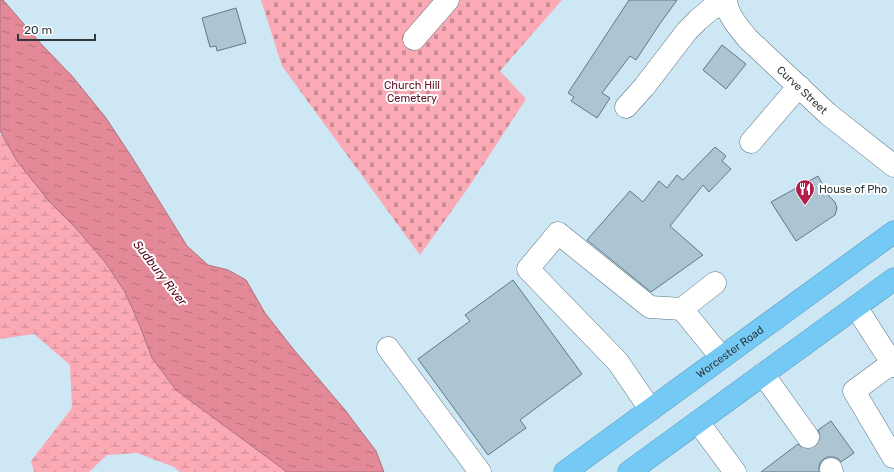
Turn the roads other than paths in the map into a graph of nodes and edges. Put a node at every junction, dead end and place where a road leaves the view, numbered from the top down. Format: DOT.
graph roads {
  1 [pos="448,0"];
  2 [pos="726,2"];
  3 [pos="414,40"];
  4 [pos="798,86"];
  5 [pos="626,106"];
  6 [pos="751,142"];
  7 [pos="894,166"];
  8 [pos="894,232"];
  9 [pos="894,279"];
  10 [pos="715,283"];
  11 [pos="856,307"];
  12 [pos="682,309"];
  13 [pos="388,348"];
  14 [pos="721,357"];
  15 [pos="893,364"];
  16 [pos="763,374"];
  17 [pos="650,409"];
  18 [pos="698,422"];
  19 [pos="808,437"];
  20 [pos="894,456"];
  21 [pos="480,472"];
  22 [pos="565,472"];
  23 [pos="629,472"];
  24 [pos="734,472"];
  1 -- 3 [label="street"];
  2 -- 4 [label="street, Curve Street"];
  2 -- 5 [label="street"];
  4 -- 6 [label="street"];
  4 -- 7 [label="street, Curve Street"];
  8 -- 14 [label="highway, Worcester Road"];
  9 -- 11 [label="highway"];
  10 -- 12 [label="street"];
  11 -- 15 [label="street"];
  11 -- 16 [label="highway"];
  12 -- 14 [label="street"];
  12 -- 17 [label="street"];
  13 -- 21 [label="street"];
  14 -- 17 [label="highway, Worcester Road"];
  15 -- 20 [label="street"];
  16 -- 18 [label="highway"];
  16 -- 19 [label="street"];
  17 -- 22 [label="highway, Worcester Road"];
  18 -- 23 [label="highway"];
  18 -- 24 [label="street"];
}
